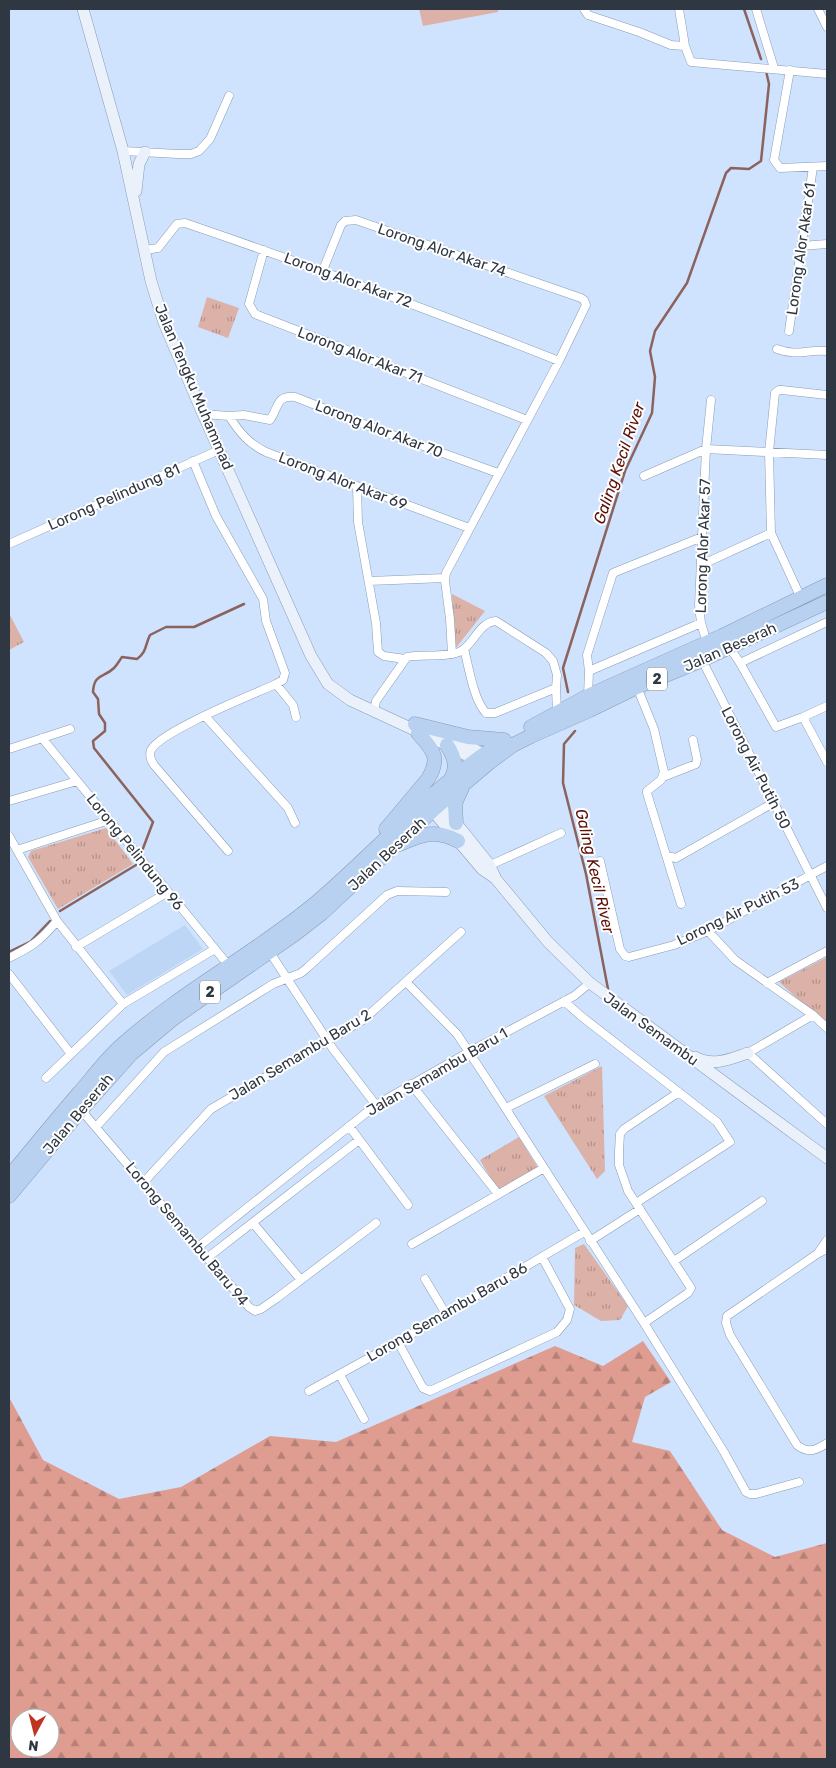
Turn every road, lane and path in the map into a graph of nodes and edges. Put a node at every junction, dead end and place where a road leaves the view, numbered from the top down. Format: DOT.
graph roads {
  1 [pos="83,9"];
  2 [pos="584,9"];
  3 [pos="679,9"];
  4 [pos="756,9"];
  5 [pos="822,13"];
  6 [pos="827,27"];
  7 [pos="685,46"];
  8 [pos="774,68"];
  9 [pos="790,70"];
  10 [pos="827,74"];
  11 [pos="229,96"];
  12 [pos="123,151"];
  13 [pos="145,152"];
  14 [pos="827,166"];
  15 [pos="813,167"];
  16 [pos="135,203"];
  17 [pos="827,244"];
  18 [pos="801,246"];
  19 [pos="145,250"];
  20 [pos="264,250"];
  21 [pos="323,270"];
  22 [pos="789,332"];
  23 [pos="777,349"];
  24 [pos="827,351"];
  25 [pos="559,361"];
  26 [pos="827,395"];
  27 [pos="710,400"];
  28 [pos="203,414"];
  29 [pos="229,416"];
  30 [pos="527,420"];
  31 [pos="706,449"];
  32 [pos="219,450"];
  33 [pos="769,452"];
  34 [pos="827,456"];
  35 [pos="193,461"];
  36 [pos="498,473"];
  37 [pos="644,476"];
  38 [pos="357,487"];
  39 [pos="470,528"];
  40 [pos="771,533"];
  41 [pos="702,537"];
  42 [pos="9,544"];
  43 [pos="701,565"];
  44 [pos="445,578"];
  45 [pos="369,580"];
  46 [pos="827,585"];
  47 [pos="800,596"];
  48 [pos="827,602"];
  49 [pos="827,622"];
  50 [pos="701,623"];
  51 [pos="707,643"];
  52 [pos="730,648"];
  53 [pos="464,649"];
  54 [pos="452,654"];
  55 [pos="405,659"];
  56 [pos="702,660"];
  57 [pos="740,663"];
  58 [pos="589,671"];
  59 [pos="276,684"];
  60 [pos="637,687"];
  61 [pos="556,688"];
  62 [pos="588,696"];
  63 [pos="827,706"];
  64 [pos="374,711"];
  65 [pos="557,713"];
  66 [pos="205,716"];
  67 [pos="296,717"];
  68 [pos="803,717"];
  69 [pos="417,728"];
  70 [pos="70,729"];
  71 [pos="42,738"];
  72 [pos="504,740"];
  73 [pos="693,740"];
  74 [pos="447,745"];
  75 [pos="9,749"];
  76 [pos="483,761"];
  77 [pos="827,762"];
  78 [pos="663,777"];
  79 [pos="466,781"];
  80 [pos="78,782"];
  81 [pos="450,782"];
  82 [pos="9,801"];
  83 [pos="433,803"];
  84 [pos="774,803"];
  85 [pos="109,820"];
  86 [pos="295,823"];
  87 [pos="456,824"];
  88 [pos="561,833"];
  89 [pos="9,836"];
  90 [pos="458,841"];
  91 [pos="392,847"];
  92 [pos="17,850"];
  93 [pos="228,851"];
  94 [pos="667,856"];
  95 [pos="600,861"];
  96 [pos="827,866"];
  97 [pos="486,867"];
  98 [pos="811,875"];
  99 [pos="168,892"];
  100 [pos="446,892"];
  101 [pos="315,904"];
  102 [pos="681,904"];
  103 [pos="827,908"];
  104 [pos="57,921"];
  105 [pos="708,930"];
  106 [pos="462,932"];
  107 [pos="76,948"];
  108 [pos="215,949"];
  109 [pos="270,951"];
  110 [pos="827,951"];
  111 [pos="9,958"];
  112 [pos="229,966"];
  113 [pos="9,974"];
  114 [pos="287,978"];
  115 [pos="406,982"];
  116 [pos="590,983"];
  117 [pos="767,983"];
  118 [pos="564,1001"];
  119 [pos="123,1004"];
  120 [pos="813,1015"];
  121 [pos="827,1028"];
  122 [pos="659,1036"];
  123 [pos="329,1041"];
  124 [pos="469,1052"];
  125 [pos="748,1052"];
  126 [pos="71,1054"];
  127 [pos="594,1064"];
  128 [pos="46,1078"];
  129 [pos="411,1084"];
  130 [pos="679,1092"];
  131 [pos="376,1105"];
  132 [pos="506,1108"];
  133 [pos="81,1110"];
  134 [pos="827,1124"];
  135 [pos="348,1126"];
  136 [pos="96,1127"];
  137 [pos="360,1140"];
  138 [pos="827,1158"];
  139 [pos="544,1168"];
  140 [pos="9,1177"];
  141 [pos="143,1183"];
  142 [pos="498,1194"];
  143 [pos="9,1196"];
  144 [pos="762,1201"];
  145 [pos="408,1204"];
  146 [pos="638,1206"];
  147 [pos="253,1223"];
  148 [pos="376,1223"];
  149 [pos="584,1232"];
  150 [pos="827,1240"];
  151 [pos="590,1241"];
  152 [pos="412,1244"];
  153 [pos="198,1247"];
  154 [pos="827,1250"];
  155 [pos="817,1254"];
  156 [pos="542,1257"];
  157 [pos="207,1258"];
  158 [pos="674,1261"];
  159 [pos="425,1279"];
  160 [pos="301,1280"];
  161 [pos="446,1314"];
  162 [pos="644,1323"];
  163 [pos="398,1342"];
  164 [pos="340,1375"];
  165 [pos="309,1391"];
  166 [pos="364,1420"];
  167 [pos="827,1443"];
  168 [pos="799,1482"];
  1 -- 12 [label="main road, Jalan Tengku Muhammad"];
  2 -- 7 [label="street"];
  3 -- 7 [label="street"];
  4 -- 8 [label="street"];
  5 -- 6 [label="street"];
  7 -- 8 [label="street"];
  8 -- 9 [label="street"];
  9 -- 10 [label="street"];
  9 -- 15 [label="street"];
  11 -- 13 [label="street"];
  12 -- 13 [label="street"];
  12 -- 16 [label="main road, Jalan Tengku Muhammad"];
  13 -- 16 [label="main road"];
  14 -- 15 [label="street"];
  15 -- 18 [label="street, Lorong Alor Akar 61"];
  16 -- 19 [label="main road, Jalan Tengku Muhammad"];
  17 -- 18 [label="street"];
  18 -- 22 [label="street, Lorong Alor Akar 61"];
  19 -- 20 [label="street, Lorong Alor Akar 72"];
  19 -- 28 [label="main road, Jalan Tengku Muhammad"];
  20 -- 21 [label="street, Lorong Alor Akar 72"];
  20 -- 30 [label="street, Lorong Alor Akar 71"];
  21 -- 25 [label="street, Lorong Alor Akar 72"];
  21 -- 25 [label="street, Lorong Alor Akar 74"];
  23 -- 24 [label="street"];
  25 -- 30 [label="street"];
  26 -- 33 [label="street"];
  27 -- 31 [label="street, Lorong Alor Akar 57"];
  28 -- 29 [label="street"];
  28 -- 32 [label="main road, Jalan Tengku Muhammad"];
  29 -- 36 [label="street, Lorong Alor Akar 70"];
  29 -- 38 [label="street, Lorong Alor Akar 69"];
  30 -- 36 [label="street"];
  31 -- 33 [label="street"];
  31 -- 37 [label="street"];
  31 -- 41 [label="street, Lorong Alor Akar 57"];
  32 -- 35 [label="street, Lorong Pelindung 81"];
  32 -- 64 [label="main road, Jalan Tengku Muhammad"];
  33 -- 34 [label="street"];
  33 -- 40 [label="street"];
  35 -- 42 [label="street, Lorong Pelindung 81"];
  35 -- 59 [label="street"];
  36 -- 39 [label="street"];
  38 -- 39 [label="street, Lorong Alor Akar 69"];
  38 -- 45 [label="street"];
  39 -- 44 [label="street"];
  40 -- 43 [label="street"];
  40 -- 47 [label="street"];
  41 -- 43 [label="street, Lorong Alor Akar 57"];
  41 -- 58 [label="street"];
  43 -- 50 [label="street, Lorong Alor Akar 57"];
  44 -- 45 [label="street"];
  44 -- 54 [label="street"];
  45 -- 55 [label="street"];
  46 -- 47 [label="highway, Jalan Beserah / 2"];
  47 -- 51 [label="highway, Jalan Beserah / 2"];
  48 -- 52 [label="highway, Jalan Beserah / 2"];
  49 -- 57 [label="street"];
  50 -- 51 [label="street, Lorong Alor Akar 57"];
  50 -- 58 [label="street"];
  51 -- 62 [label="highway, Jalan Beserah / 2"];
  52 -- 56 [label="highway, Jalan Beserah / 2"];
  52 -- 57 [label="street"];
  53 -- 54 [label="street"];
  53 -- 61 [label="street"];
  53 -- 61 [label="street"];
  54 -- 55 [label="street"];
  55 -- 64 [label="street"];
  56 -- 60 [label="highway, Jalan Beserah / 2"];
  56 -- 84 [label="street, Lorong Air Putih 50"];
  57 -- 68 [label="street"];
  58 -- 62 [label="street"];
  59 -- 66 [label="street"];
  59 -- 67 [label="street"];
  60 -- 76 [label="highway, Jalan Beserah / 2"];
  60 -- 78 [label="street"];
  61 -- 65 [label="street"];
  62 -- 65 [label="highway, Jalan Beserah / 2"];
  63 -- 68 [label="street"];
  64 -- 69 [label="main road, Jalan Tengku Muhammad"];
  65 -- 72 [label="highway, Jalan Beserah / 2"];
  66 -- 86 [label="street"];
  66 -- 93 [label="street"];
  68 -- 77 [label="street"];
  69 -- 72 [label="highway"];
  69 -- 74 [label="main road, Jalan Tengku Muhammad"];
  69 -- 76 [label="main road, Jalan Tengku Muhammad"];
  69 -- 101 [label="highway"];
  70 -- 71 [label="street"];
  71 -- 75 [label="street"];
  71 -- 80 [label="street, Lorong Pelindung 96"];
  72 -- 76 [label="highway, Jalan Beserah / 2"];
  73 -- 78 [label="street"];
  74 -- 76 [label="main road, Jalan Tengku Muhammad"];
  74 -- 81 [label="highway"];
  76 -- 79 [label="highway, Jalan Beserah / 2"];
  76 -- 81 [label="highway, Jalan Beserah / 2"];
  78 -- 94 [label="street"];
  79 -- 83 [label="highway, Jalan Beserah / 2"];
  79 -- 87 [label="highway"];
  80 -- 82 [label="street"];
  80 -- 85 [label="street, Lorong Pelindung 96"];
  81 -- 83 [label="highway, Jalan Beserah / 2"];
  83 -- 87 [label="main road, Jalan Semambu"];
  83 -- 90 [label="main road, Jalan Semambu"];
  83 -- 91 [label="highway, Jalan Beserah / 2"];
  83 -- 101 [label="highway, Jalan Beserah / 2"];
  84 -- 94 [label="street"];
  84 -- 98 [label="street, Lorong Air Putih 50"];
  85 -- 92 [label="street"];
  85 -- 99 [label="street, Lorong Pelindung 96"];
  87 -- 97 [label="main road, Jalan Semambu"];
  88 -- 97 [label="street"];
  89 -- 92 [label="street"];
  90 -- 91 [label="highway"];
  90 -- 97 [label="main road, Jalan Semambu"];
  91 -- 109 [label="highway, Jalan Beserah / 2"];
  92 -- 104 [label="street"];
  94 -- 102 [label="street"];
  95 -- 105 [label="street, Lorong Air Putih 53"];
  96 -- 98 [label="street, Lorong Air Putih 53"];
  97 -- 116 [label="main road, Jalan Semambu"];
  98 -- 103 [label="street, Lorong Air Putih 50"];
  98 -- 105 [label="street, Lorong Air Putih 53"];
  99 -- 107 [label="street"];
  99 -- 108 [label="street, Lorong Pelindung 96"];
  100 -- 114 [label="street"];
  101 -- 112 [label="highway, Jalan Beserah / 2"];
  104 -- 107 [label="street"];
  104 -- 111 [label="street"];
  105 -- 117 [label="street"];
  106 -- 115 [label="street, Jalan Semambu Baru 2"];
  107 -- 119 [label="street"];
  108 -- 112 [label="street, Lorong Pelindung 96"];
  108 -- 119 [label="street"];
  109 -- 114 [label="street"];
  109 -- 133 [label="highway, Jalan Beserah / 2"];
  110 -- 117 [label="street"];
  112 -- 140 [label="highway, Jalan Beserah / 2"];
  113 -- 126 [label="street"];
  114 -- 123 [label="street"];
  114 -- 136 [label="street"];
  115 -- 123 [label="street, Jalan Semambu Baru 2"];
  115 -- 124 [label="street"];
  116 -- 118 [label="street, Jalan Semambu Baru 1"];
  116 -- 122 [label="main road, Jalan Semambu"];
  117 -- 120 [label="street"];
  118 -- 124 [label="street, Jalan Semambu Baru 1"];
  118 -- 130 [label="street"];
  119 -- 126 [label="street"];
  120 -- 121 [label="street"];
  120 -- 125 [label="street"];
  122 -- 125 [label="main road"];
  122 -- 138 [label="main road, Jalan Semambu"];
  123 -- 131 [label="street"];
  123 -- 141 [label="street, Jalan Semambu Baru 2"];
  124 -- 129 [label="street, Jalan Semambu Baru 1"];
  124 -- 132 [label="street"];
  125 -- 134 [label="street"];
  126 -- 128 [label="street"];
  127 -- 132 [label="street"];
  129 -- 131 [label="street, Jalan Semambu Baru 1"];
  129 -- 142 [label="street"];
  130 -- 146 [label="street"];
  130 -- 146 [label="street"];
  131 -- 135 [label="street, Jalan Semambu Baru 1"];
  132 -- 139 [label="street"];
  133 -- 136 [label="street, Lorong Semambu Baru 94"];
  133 -- 143 [label="highway, Jalan Beserah / 2"];
  135 -- 137 [label="street"];
  135 -- 153 [label="street, Jalan Semambu Baru 1"];
  136 -- 141 [label="street, Lorong Semambu Baru 94"];
  137 -- 145 [label="street"];
  137 -- 147 [label="street"];
  139 -- 142 [label="street"];
  139 -- 149 [label="street"];
  141 -- 153 [label="street, Lorong Semambu Baru 94"];
  142 -- 152 [label="street"];
  144 -- 158 [label="street"];
  146 -- 151 [label="street"];
  146 -- 158 [label="street"];
  147 -- 157 [label="street"];
  147 -- 160 [label="street"];
  148 -- 160 [label="street, Lorong Semambu Baru 94"];
  149 -- 151 [label="street"];
  149 -- 156 [label="street, Lorong Semambu Baru 86"];
  150 -- 155 [label="street"];
  151 -- 162 [label="street"];
  153 -- 157 [label="street, Lorong Semambu Baru 94"];
  154 -- 155 [label="street"];
  155 -- 167 [label="street"];
  156 -- 161 [label="street, Lorong Semambu Baru 86"];
  156 -- 163 [label="street"];
  157 -- 160 [label="street, Lorong Semambu Baru 94"];
  158 -- 162 [label="street"];
  159 -- 161 [label="street"];
  161 -- 163 [label="street, Lorong Semambu Baru 86"];
  162 -- 168 [label="street"];
  163 -- 164 [label="street, Lorong Semambu Baru 86"];
  164 -- 165 [label="street, Lorong Semambu Baru 86"];
  164 -- 166 [label="street"];
}
